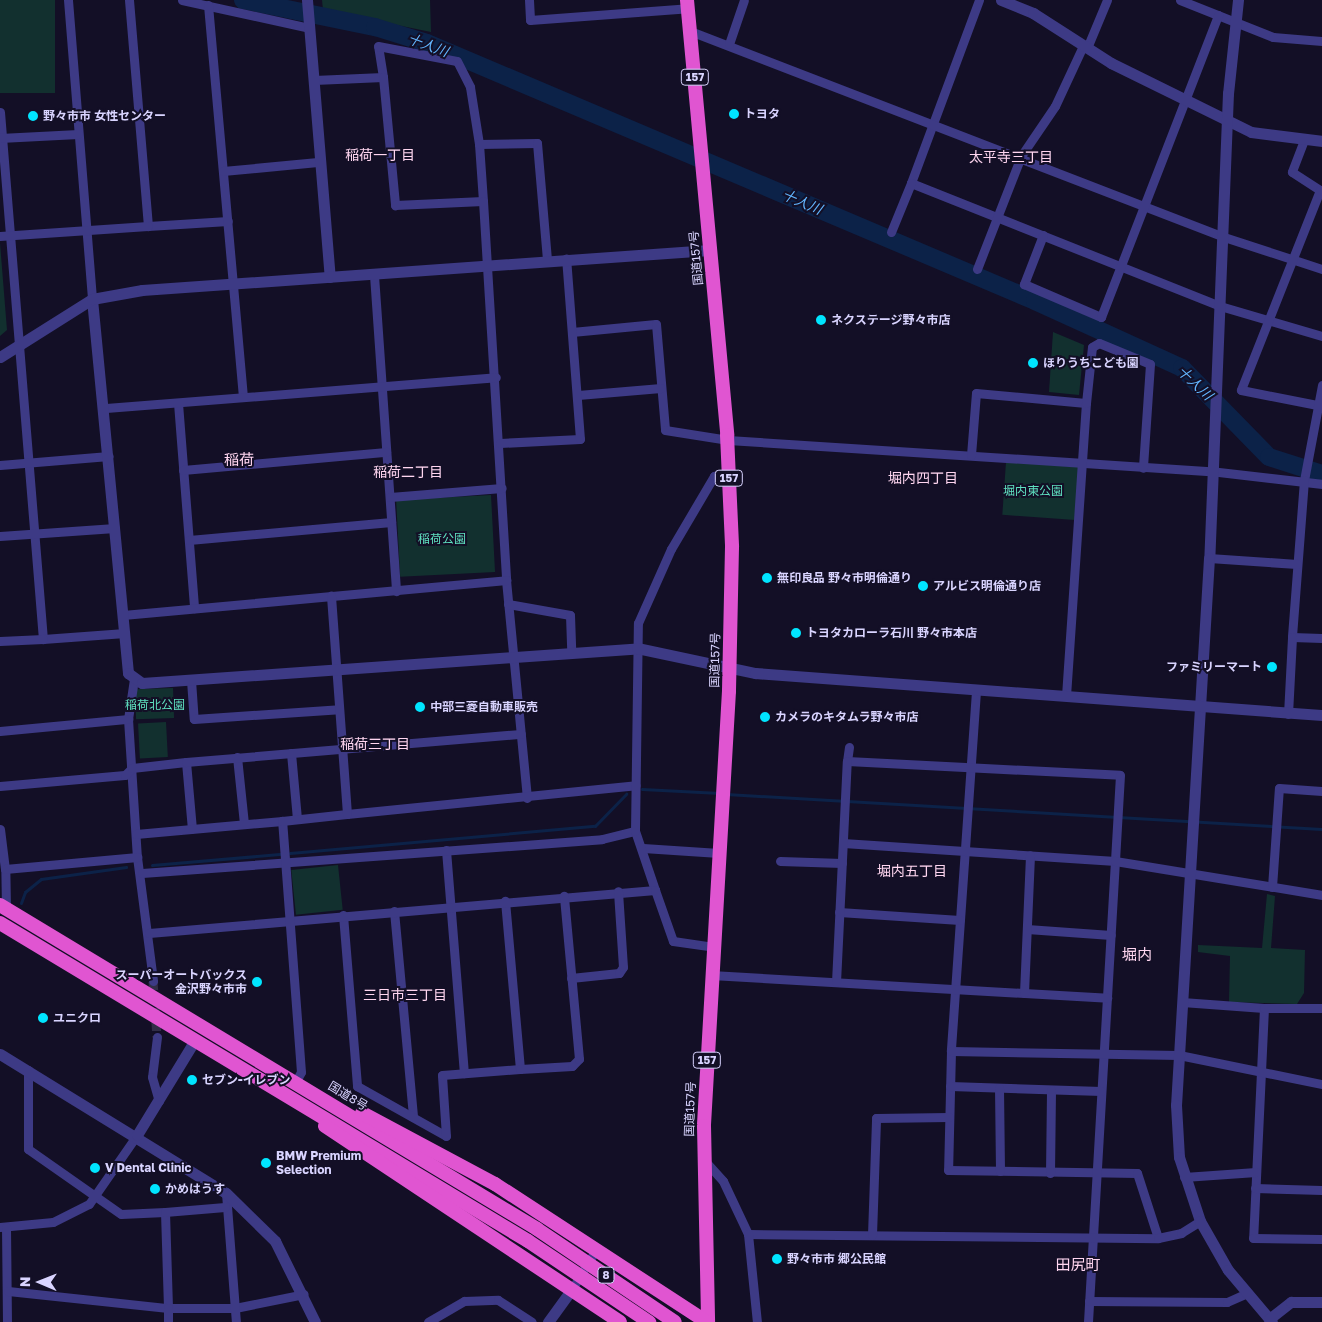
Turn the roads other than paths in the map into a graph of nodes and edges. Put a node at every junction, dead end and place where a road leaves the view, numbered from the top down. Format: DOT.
graph roads {
  1 [pos="68,0"];
  2 [pos="129,0"];
  3 [pos="182,0"];
  4 [pos="529,0"];
  5 [pos="744,0"];
  6 [pos="979,0"];
  7 [pos="1001,0"];
  8 [pos="1107,0"];
  9 [pos="1180,0"];
  10 [pos="1238,0"];
  11 [pos="307,2"];
  12 [pos="687,4"];
  13 [pos="208,5"];
  14 [pos="1218,15"];
  15 [pos="1234,20"];
  16 [pos="309,25"];
  17 [pos="690,31"];
  18 [pos="1322,41"];
  19 [pos="729,44"];
  20 [pos="1085,47"];
  21 [pos="383,77"];
  22 [pos="314,80"];
  23 [pos="1182,98"];
  24 [pos="0,112"];
  25 [pos="932,121"];
  26 [pos="1230,121"];
  27 [pos="78,134"];
  28 [pos="1,138"];
  29 [pos="1304,140"];
  30 [pos="1322,141"];
  31 [pos="478,144"];
  32 [pos="1021,156"];
  33 [pos="318,162"];
  34 [pos="223,171"];
  35 [pos="911,183"];
  36 [pos="483,201"];
  37 [pos="1142,205"];
  38 [pos="997,216"];
  39 [pos="228,221"];
  40 [pos="148,226"];
  41 [pos="89,231"];
  42 [pos="891,232"];
  43 [pos="10,235"];
  44 [pos="1043,235"];
  45 [pos="0,236"];
  46 [pos="1224,237"];
  47 [pos="710,250"];
  48 [pos="566,259"];
  49 [pos="1293,259"];
  50 [pos="547,260"];
  51 [pos="490,265"];
  52 [pos="1122,266"];
  53 [pos="1322,269"];
  54 [pos="977,270"];
  55 [pos="374,275"];
  56 [pos="330,277"];
  57 [pos="235,282"];
  58 [pos="92,299"];
  59 [pos="1220,306"];
  60 [pos="1267,324"];
  61 [pos="572,332"];
  62 [pos="1322,336"];
  63 [pos="19,343"];
  64 [pos="0,357"];
  65 [pos="496,377"];
  66 [pos="1322,385"];
  67 [pos="382,386"];
  68 [pos="661,388"];
  69 [pos="243,395"];
  70 [pos="578,395"];
  71 [pos="178,403"];
  72 [pos="1086,403"];
  73 [pos="1320,406"];
  74 [pos="106,408"];
  75 [pos="728,440"];
  76 [pos="500,443"];
  77 [pos="386,452"];
  78 [pos="971,455"];
  79 [pos="109,456"];
  80 [pos="30,462"];
  81 [pos="1082,464"];
  82 [pos="0,465"];
  83 [pos="1143,468"];
  84 [pos="183,470"];
  85 [pos="1210,471"];
  86 [pos="729,475"];
  87 [pos="1305,478"];
  88 [pos="1322,484"];
  89 [pos="502,488"];
  90 [pos="390,497"];
  91 [pos="391,522"];
  92 [pos="115,528"];
  93 [pos="36,533"];
  94 [pos="0,536"];
  95 [pos="189,540"];
  96 [pos="1209,558"];
  97 [pos="1297,564"];
  98 [pos="506,580"];
  99 [pos="396,591"];
  100 [pos="330,596"];
  101 [pos="508,604"];
  102 [pos="194,608"];
  103 [pos="123,615"];
  104 [pos="125,634"];
  105 [pos="1292,637"];
  106 [pos="1322,638"];
  107 [pos="43,639"];
  108 [pos="0,641"];
  109 [pos="637,648"];
  110 [pos="571,650"];
  111 [pos="513,654"];
  112 [pos="730,667"];
  113 [pos="336,668"];
  114 [pos="134,679"];
  115 [pos="191,680"];
  116 [pos="976,691"];
  117 [pos="1066,696"];
  118 [pos="1198,708"];
  119 [pos="338,709"];
  120 [pos="1288,714"];
  121 [pos="1322,715"];
  122 [pos="128,719"];
  123 [pos="0,731"];
  124 [pos="521,734"];
  125 [pos="849,747"];
  126 [pos="342,748"];
  127 [pos="291,753"];
  128 [pos="237,757"];
  129 [pos="847,761"];
  130 [pos="186,762"];
  131 [pos="132,768"];
  132 [pos="971,768"];
  133 [pos="636,785"];
  134 [pos="0,786"];
  135 [pos="1322,791"];
  136 [pos="527,798"];
  137 [pos="347,814"];
  138 [pos="297,819"];
  139 [pos="282,820"];
  140 [pos="244,824"];
  141 [pos="0,829"];
  142 [pos="192,829"];
  143 [pos="635,831"];
  144 [pos="136,834"];
  145 [pos="843,843"];
  146 [pos="643,848"];
  147 [pos="446,850"];
  148 [pos="965,851"];
  149 [pos="719,853"];
  150 [pos="1030,855"];
  151 [pos="137,856"];
  152 [pos="285,861"];
  153 [pos="780,861"];
  154 [pos="1115,861"];
  155 [pos="842,863"];
  156 [pos="5,869"];
  157 [pos="1189,872"];
  158 [pos="142,873"];
  159 [pos="1272,887"];
  160 [pos="655,890"];
  161 [pos="618,891"];
  162 [pos="1322,895"];
  163 [pos="564,896"];
  164 [pos="506,901"];
  165 [pos="3,906"];
  166 [pos="450,906"];
  167 [pos="394,911"];
  168 [pos="840,912"];
  169 [pos="343,915"];
  170 [pos="960,920"];
  171 [pos="289,921"];
  172 [pos="0,923"];
  173 [pos="1027,929"];
  174 [pos="149,933"];
  175 [pos="1111,935"];
  176 [pos="714,947"];
  177 [pos="711,975"];
  178 [pos="571,978"];
  179 [pos="153,981"];
  180 [pos="836,982"];
  181 [pos="955,988"];
  182 [pos="1024,993"];
  183 [pos="1107,998"];
  184 [pos="1182,1002"];
  185 [pos="1264,1008"];
  186 [pos="1322,1008"];
  187 [pos="157,1037"];
  188 [pos="195,1040"];
  189 [pos="951,1050"];
  190 [pos="0,1054"];
  191 [pos="1103,1054"];
  192 [pos="1179,1055"];
  193 [pos="240,1068"];
  194 [pos="520,1069"];
  195 [pos="28,1070"];
  196 [pos="464,1073"];
  197 [pos="1261,1074"];
  198 [pos="300,1084"];
  199 [pos="1322,1084"];
  200 [pos="950,1086"];
  201 [pos="999,1088"];
  202 [pos="1051,1090"];
  203 [pos="1101,1091"];
  204 [pos="159,1101"];
  205 [pos="413,1117"];
  206 [pos="949,1117"];
  207 [pos="137,1135"];
  208 [pos="704,1159"];
  209 [pos="1000,1171"];
  210 [pos="1256,1172"];
  211 [pos="1050,1173"];
  212 [pos="1093,1174"];
  213 [pos="1184,1177"];
  214 [pos="1255,1188"];
  215 [pos="1322,1190"];
  216 [pos="226,1193"];
  217 [pos="96,1195"];
  218 [pos="225,1206"];
  219 [pos="165,1212"];
  220 [pos="1200,1221"];
  221 [pos="3,1227"];
  222 [pos="748,1234"];
  223 [pos="872,1235"];
  224 [pos="1090,1237"];
  225 [pos="1158,1238"];
  226 [pos="1322,1239"];
  227 [pos="597,1248"];
  228 [pos="572,1289"];
  229 [pos="8,1291"];
  230 [pos="304,1294"];
  231 [pos="1245,1294"];
  232 [pos="1088,1301"];
  233 [pos="1322,1302"];
  234 [pos="168,1308"];
  235 [pos="235,1308"];
  236 [pos="1270,1321"];
  237 [pos="7,1322"];
  238 [pos="168,1322"];
  239 [pos="236,1322"];
  240 [pos="315,1322"];
  241 [pos="428,1322"];
  242 [pos="532,1322"];
  243 [pos="548,1322"];
  244 [pos="620,1322"];
  245 [pos="649,1322"];
  246 [pos="675,1322"];
  247 [pos="708,1322"];
  248 [pos="757,1322"];
  249 [pos="1088,1322"];
  1 -- 27 [label="street"];
  2 -- 40 [label="street"];
  3 -- 13 [label="street"];
  4 -- 12 [label="street"];
  5 -- 19 [label="street"];
  6 -- 25 [label="street"];
  7 -- 20 [label="street"];
  8 -- 20 [label="street"];
  9 -- 14 [label="street"];
  10 -- 15 [label="street"];
  11 -- 16 [label="street"];
  12 -- 17 [label="highway, 国道157号 / 157"];
  13 -- 16 [label="street"];
  13 -- 34 [label="street"];
  14 -- 15 [label="street"];
  14 -- 23 [label="street"];
  15 -- 18 [label="street"];
  15 -- 26 [label="street"];
  16 -- 22 [label="street"];
  17 -- 19 [label="street"];
  17 -- 47 [label="highway, 国道157号 / 157"];
  19 -- 25 [label="street"];
  20 -- 23 [label="street"];
  20 -- 32 [label="street"];
  21 -- 22 [label="street"];
  21 -- 31 [label="street"];
  21 -- 36 [label="street"];
  22 -- 33 [label="street"];
  23 -- 26 [label="street"];
  23 -- 37 [label="street"];
  24 -- 28 [label="street"];
  25 -- 32 [label="street"];
  25 -- 35 [label="street"];
  26 -- 29 [label="street"];
  26 -- 46 [label="street"];
  27 -- 28 [label="street"];
  27 -- 41 [label="street"];
  28 -- 43 [label="street"];
  29 -- 30 [label="street"];
  29 -- 49 [label="street"];
  31 -- 36 [label="street"];
  31 -- 50 [label="street"];
  32 -- 37 [label="street"];
  32 -- 38 [label="street"];
  33 -- 34 [label="street"];
  33 -- 56 [label="street"];
  34 -- 39 [label="street"];
  35 -- 38 [label="street"];
  35 -- 42 [label="street"];
  36 -- 51 [label="street"];
  37 -- 46 [label="street"];
  37 -- 52 [label="street"];
  38 -- 44 [label="street"];
  38 -- 54 [label="street"];
  39 -- 40 [label="street"];
  39 -- 57 [label="street"];
  40 -- 41 [label="street"];
  41 -- 43 [label="street"];
  41 -- 58 [label="street"];
  43 -- 45 [label="street"];
  43 -- 63 [label="street"];
  44 -- 52 [label="street"];
  44 -- 52 [label="street"];
  46 -- 49 [label="street"];
  46 -- 59 [label="street"];
  47 -- 48 [label="street"];
  47 -- 75 [label="highway, 国道157号 / 157"];
  48 -- 50 [label="street"];
  48 -- 61 [label="street"];
  49 -- 53 [label="street"];
  49 -- 60 [label="street"];
  50 -- 51 [label="street"];
  51 -- 55 [label="street"];
  51 -- 65 [label="street"];
  52 -- 59 [label="street"];
  55 -- 56 [label="street"];
  55 -- 67 [label="street"];
  56 -- 57 [label="street"];
  57 -- 58 [label="street"];
  57 -- 69 [label="street"];
  58 -- 63 [label="street"];
  58 -- 74 [label="street"];
  59 -- 60 [label="street"];
  59 -- 85 [label="street"];
  60 -- 62 [label="street"];
  60 -- 73 [label="street"];
  61 -- 68 [label="street"];
  61 -- 70 [label="street"];
  63 -- 64 [label="street"];
  63 -- 80 [label="street"];
  65 -- 67 [label="street"];
  65 -- 76 [label="street"];
  66 -- 73 [label="street"];
  67 -- 69 [label="street"];
  67 -- 77 [label="street"];
  68 -- 70 [label="street"];
  68 -- 75 [label="street"];
  69 -- 71 [label="street"];
  70 -- 76 [label="street"];
  71 -- 74 [label="street"];
  71 -- 84 [label="street"];
  72 -- 78 [label="street"];
  72 -- 81 [label="street"];
  72 -- 83 [label="street"];
  73 -- 87 [label="street"];
  74 -- 79 [label="street"];
  75 -- 78 [label="street"];
  75 -- 86 [label="highway, 国道157号 / 157"];
  76 -- 89 [label="street"];
  77 -- 84 [label="street"];
  77 -- 90 [label="street"];
  78 -- 81 [label="street"];
  79 -- 80 [label="street"];
  79 -- 92 [label="street"];
  80 -- 82 [label="street"];
  80 -- 93 [label="street"];
  81 -- 83 [label="street"];
  81 -- 117 [label="street"];
  83 -- 85 [label="street"];
  84 -- 95 [label="street"];
  85 -- 87 [label="street"];
  85 -- 96 [label="street"];
  86 -- 109 [label="street"];
  86 -- 112 [label="highway, 国道157号 / 157"];
  87 -- 88 [label="street"];
  87 -- 97 [label="street"];
  89 -- 90 [label="street"];
  89 -- 98 [label="street"];
  90 -- 91 [label="street"];
  91 -- 95 [label="street"];
  91 -- 99 [label="street"];
  92 -- 93 [label="street"];
  92 -- 103 [label="street"];
  93 -- 94 [label="street"];
  93 -- 107 [label="street"];
  95 -- 102 [label="street"];
  96 -- 97 [label="street"];
  96 -- 118 [label="street"];
  97 -- 105 [label="street"];
  98 -- 99 [label="street"];
  98 -- 101 [label="street"];
  99 -- 100 [label="street"];
  100 -- 102 [label="street"];
  100 -- 113 [label="street"];
  101 -- 110 [label="street"];
  101 -- 111 [label="street"];
  102 -- 103 [label="street"];
  103 -- 104 [label="street"];
  104 -- 107 [label="street"];
  104 -- 114 [label="street"];
  105 -- 106 [label="street"];
  105 -- 120 [label="street"];
  107 -- 108 [label="street"];
  109 -- 110 [label="street"];
  109 -- 112 [label="street"];
  109 -- 133 [label="street"];
  110 -- 111 [label="street"];
  111 -- 113 [label="street"];
  111 -- 124 [label="street"];
  112 -- 116 [label="street"];
  112 -- 149 [label="highway, 国道157号 / 157"];
  113 -- 115 [label="street"];
  113 -- 119 [label="street"];
  114 -- 115 [label="street"];
  114 -- 122 [label="street"];
  115 -- 119 [label="street"];
  116 -- 117 [label="street"];
  116 -- 132 [label="street"];
  117 -- 118 [label="street"];
  118 -- 120 [label="street"];
  118 -- 157 [label="street"];
  119 -- 126 [label="street"];
  120 -- 121 [label="street"];
  122 -- 123 [label="street"];
  122 -- 131 [label="street"];
  124 -- 126 [label="street"];
  124 -- 136 [label="street"];
  125 -- 129 [label="street"];
  126 -- 127 [label="street"];
  126 -- 137 [label="street"];
  127 -- 128 [label="street"];
  127 -- 138 [label="street"];
  128 -- 130 [label="street"];
  128 -- 140 [label="street"];
  129 -- 132 [label="street"];
  129 -- 145 [label="street"];
  130 -- 131 [label="street"];
  130 -- 142 [label="street"];
  131 -- 134 [label="street"];
  131 -- 144 [label="street"];
  132 -- 148 [label="street"];
  132 -- 154 [label="street"];
  133 -- 136 [label="street"];
  133 -- 143 [label="street"];
  135 -- 159 [label="street"];
  136 -- 137 [label="street"];
  137 -- 138 [label="street"];
  138 -- 139 [label="street"];
  139 -- 140 [label="street"];
  139 -- 152 [label="street"];
  140 -- 142 [label="street"];
  141 -- 156 [label="street"];
  142 -- 144 [label="street"];
  143 -- 146 [label="street"];
  143 -- 147 [label="street"];
  144 -- 151 [label="street"];
  145 -- 148 [label="street"];
  145 -- 155 [label="street"];
  146 -- 149 [label="street"];
  146 -- 160 [label="street"];
  147 -- 152 [label="street"];
  147 -- 166 [label="street"];
  148 -- 150 [label="street"];
  148 -- 170 [label="street"];
  149 -- 176 [label="highway, 国道157号 / 157"];
  150 -- 154 [label="street"];
  150 -- 173 [label="street"];
  151 -- 156 [label="street"];
  151 -- 158 [label="street"];
  152 -- 158 [label="street"];
  152 -- 171 [label="street"];
  153 -- 155 [label="street"];
  154 -- 157 [label="street"];
  154 -- 175 [label="street"];
  155 -- 168 [label="street"];
  156 -- 165 [label="street"];
  157 -- 159 [label="street"];
  157 -- 184 [label="street"];
  158 -- 174 [label="street"];
  159 -- 162 [label="street"];
  160 -- 161 [label="street"];
  160 -- 176 [label="street"];
  161 -- 163 [label="street"];
  161 -- 178 [label="street"];
  163 -- 164 [label="street"];
  163 -- 178 [label="street"];
  164 -- 166 [label="street"];
  164 -- 194 [label="street"];
  165 -- 198 [label="highway, 国道8号 / 8"];
  166 -- 167 [label="street"];
  166 -- 196 [label="street"];
  167 -- 169 [label="street"];
  167 -- 205 [label="street"];
  168 -- 170 [label="street"];
  168 -- 180 [label="street"];
  169 -- 171 [label="street"];
  169 -- 205 [label="street"];
  170 -- 181 [label="street"];
  171 -- 174 [label="street"];
  171 -- 198 [label="street"];
  172 -- 188 [label="highway, 8"];
  173 -- 175 [label="street"];
  173 -- 182 [label="street"];
  174 -- 179 [label="street"];
  175 -- 183 [label="street"];
  176 -- 177 [label="highway, 国道157号 / 157"];
  177 -- 180 [label="street"];
  177 -- 208 [label="highway, 国道157号 / 157"];
  178 -- 194 [label="street"];
  180 -- 181 [label="street"];
  181 -- 182 [label="street"];
  181 -- 189 [label="street"];
  182 -- 183 [label="street"];
  183 -- 191 [label="street"];
  184 -- 185 [label="street"];
  184 -- 192 [label="street"];
  185 -- 186 [label="street"];
  185 -- 197 [label="street"];
  187 -- 204 [label="street"];
  188 -- 193 [label="highway, 8"];
  188 -- 204 [label="street"];
  189 -- 191 [label="street"];
  189 -- 200 [label="street"];
  190 -- 195 [label="street"];
  191 -- 192 [label="street"];
  191 -- 203 [label="street"];
  192 -- 197 [label="street"];
  192 -- 213 [label="street"];
  193 -- 228 [label="highway"];
  193 -- 245 [label="highway, 8, bridge"];
  194 -- 196 [label="street"];
  195 -- 207 [label="street"];
  195 -- 217 [label="street"];
  196 -- 205 [label="street"];
  197 -- 199 [label="street"];
  197 -- 210 [label="street"];
  198 -- 227 [label="highway"];
  198 -- 246 [label="highway, 国道8号 / 8, bridge"];
  200 -- 201 [label="street"];
  200 -- 206 [label="street"];
  201 -- 202 [label="street"];
  201 -- 209 [label="street"];
  202 -- 203 [label="street"];
  202 -- 211 [label="street"];
  203 -- 212 [label="street"];
  204 -- 207 [label="street"];
  206 -- 209 [label="street"];
  206 -- 223 [label="street"];
  207 -- 216 [label="street"];
  207 -- 217 [label="street"];
  208 -- 222 [label="street"];
  208 -- 247 [label="highway, 国道157号 / 157"];
  209 -- 211 [label="street"];
  210 -- 213 [label="street"];
  210 -- 214 [label="street"];
  211 -- 212 [label="street"];
  212 -- 224 [label="street"];
  212 -- 225 [label="street"];
  213 -- 220 [label="street"];
  214 -- 215 [label="street"];
  214 -- 226 [label="street"];
  216 -- 218 [label="street"];
  216 -- 230 [label="street"];
  217 -- 219 [label="street"];
  217 -- 221 [label="street"];
  218 -- 219 [label="street"];
  218 -- 235 [label="street"];
  219 -- 234 [label="street"];
  220 -- 225 [label="street"];
  220 -- 231 [label="street"];
  221 -- 229 [label="street"];
  222 -- 223 [label="street"];
  222 -- 248 [label="street"];
  223 -- 224 [label="street"];
  224 -- 225 [label="street"];
  224 -- 232 [label="street"];
  227 -- 228 [label="street"];
  227 -- 247 [label="highway"];
  228 -- 243 [label="street"];
  228 -- 244 [label="highway"];
  229 -- 234 [label="street"];
  229 -- 237 [label="street"];
  230 -- 235 [label="street"];
  230 -- 240 [label="street"];
  231 -- 232 [label="street"];
  231 -- 236 [label="street"];
  232 -- 249 [label="street"];
  233 -- 236 [label="street"];
  234 -- 235 [label="street"];
  234 -- 238 [label="street"];
  235 -- 239 [label="street"];
  241 -- 242 [label="street"];
}
